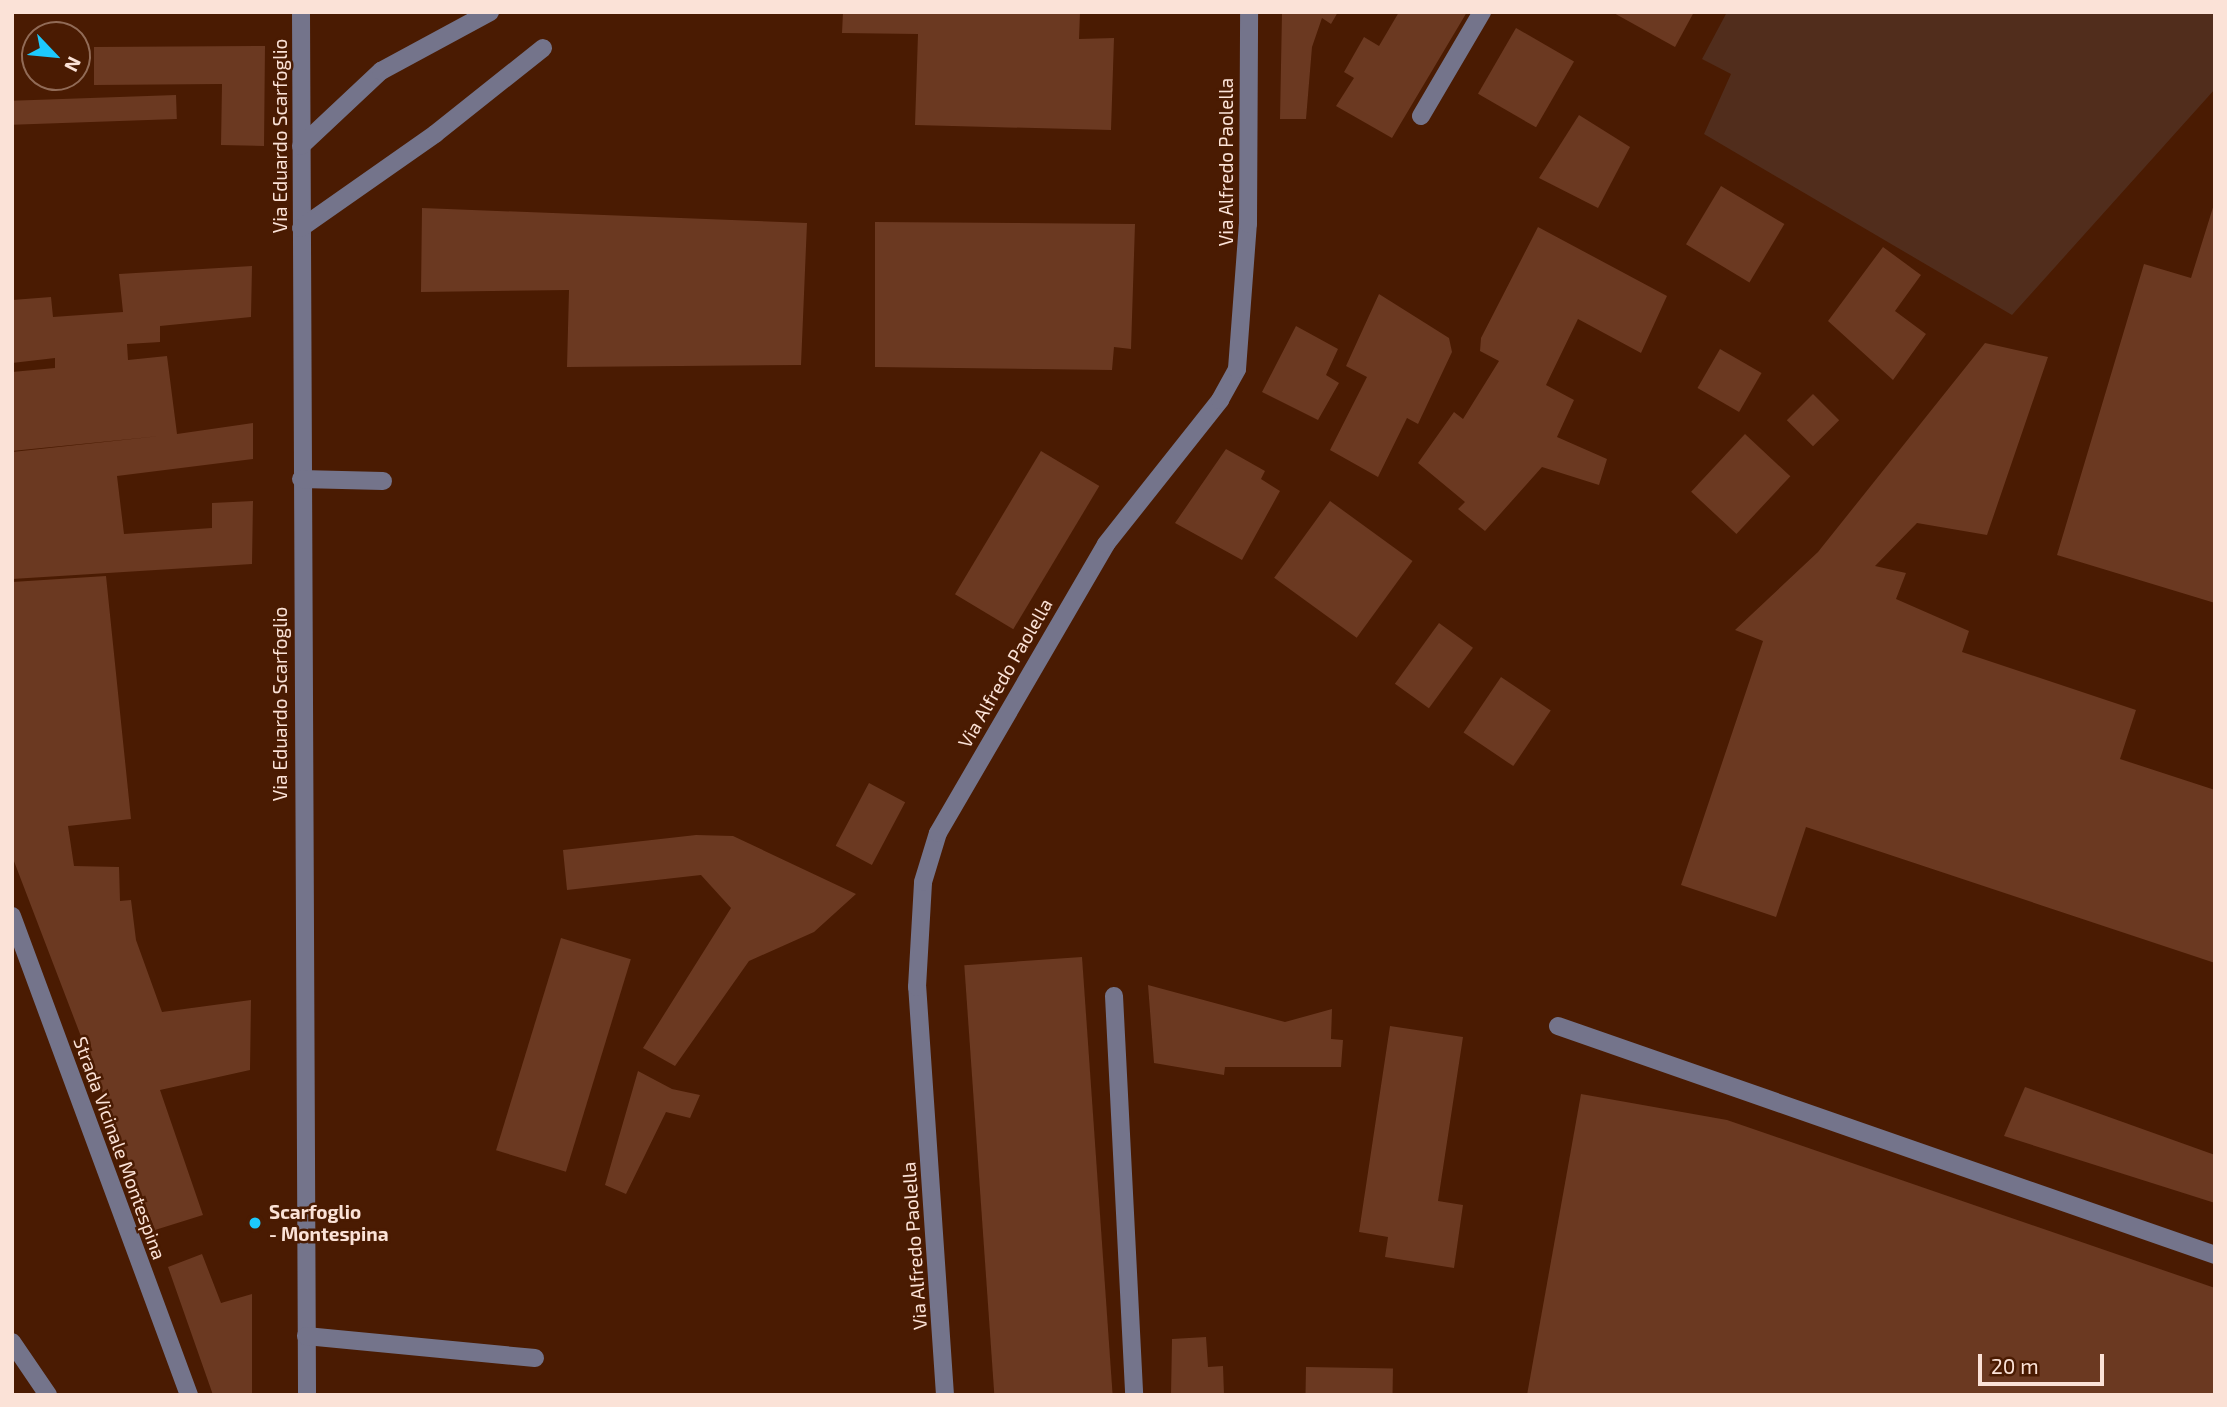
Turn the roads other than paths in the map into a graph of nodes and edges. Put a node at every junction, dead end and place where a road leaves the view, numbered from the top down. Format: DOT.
graph roads {
  1 [pos="302,12"];
  2 [pos="490,12"];
  3 [pos="1249,12"];
  4 [pos="1482,12"];
  5 [pos="542,48"];
  6 [pos="1421,116"];
  7 [pos="301,146"];
  8 [pos="301,228"];
  9 [pos="301,479"];
  10 [pos="383,481"];
  11 [pos="12,916"];
  12 [pos="1114,996"];
  13 [pos="1558,1026"];
  14 [pos="2215,1255"];
  15 [pos="306,1336"];
  16 [pos="12,1342"];
  17 [pos="535,1358"];
  18 [pos="48,1395"];
  19 [pos="189,1395"];
  20 [pos="307,1395"];
  21 [pos="945,1395"];
  22 [pos="1133,1395"];
  1 -- 7 [label="street, Via Eduardo Scarfoglio"];
  2 -- 7 [label="street"];
  3 -- 21 [label="street, Via Alfredo Paolella"];
  4 -- 6 [label="street"];
  5 -- 8 [label="street"];
  7 -- 8 [label="street, Via Eduardo Scarfoglio"];
  8 -- 9 [label="street, Via Eduardo Scarfoglio"];
  9 -- 10 [label="street"];
  9 -- 15 [label="street, Via Eduardo Scarfoglio"];
  11 -- 19 [label="street, Strada Vicinale Montespina"];
  12 -- 22 [label="street"];
  13 -- 14 [label="street"];
  15 -- 17 [label="street"];
  15 -- 20 [label="street, Via Eduardo Scarfoglio"];
  16 -- 18 [label="street"];
}
